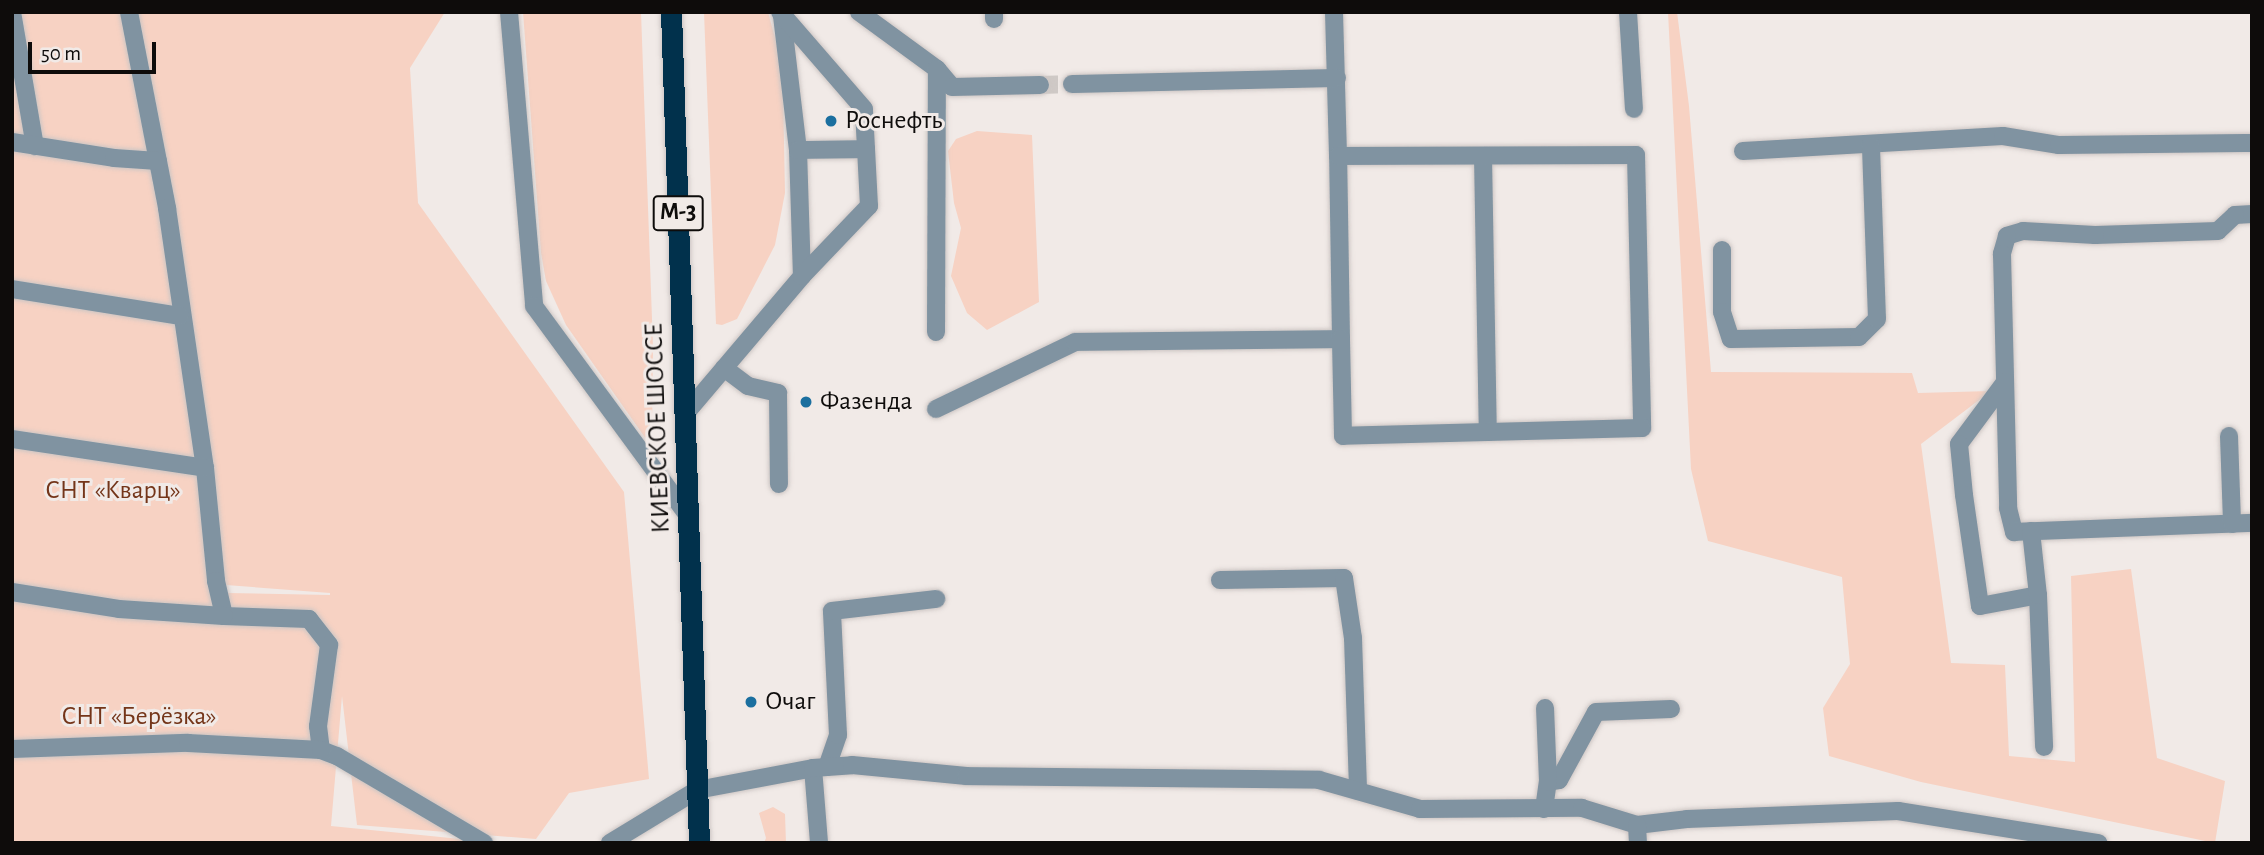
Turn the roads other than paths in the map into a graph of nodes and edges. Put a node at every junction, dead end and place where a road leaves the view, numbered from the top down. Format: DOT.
graph roads {
  1 [pos="12,12"];
  2 [pos="130,12"];
  3 [pos="509,12"];
  4 [pos="671,12"];
  5 [pos="859,12"];
  6 [pos="1335,12"];
  7 [pos="1628,12"];
  8 [pos="781,14"];
  9 [pos="937,69"];
  10 [pos="1337,78"];
  11 [pos="1072,84"];
  12 [pos="1041,85"];
  13 [pos="1634,109"];
  14 [pos="12,142"];
  15 [pos="2252,143"];
  16 [pos="35,146"];
  17 [pos="1871,146"];
  18 [pos="866,149"];
  19 [pos="798,150"];
  20 [pos="1743,151"];
  21 [pos="1338,156"];
  22 [pos="1483,156"];
  23 [pos="158,161"];
  24 [pos="2252,214"];
  25 [pos="1721,250"];
  26 [pos="802,276"];
  27 [pos="12,289"];
  28 [pos="180,316"];
  29 [pos="936,332"];
  30 [pos="1341,339"];
  31 [pos="724,369"];
  32 [pos="2005,382"];
  33 [pos="936,409"];
  34 [pos="686,413"];
  35 [pos="1488,432"];
  36 [pos="2229,436"];
  37 [pos="12,439"];
  38 [pos="205,468"];
  39 [pos="779,484"];
  40 [pos="689,517"];
  41 [pos="2252,523"];
  42 [pos="2232,524"];
  43 [pos="2031,531"];
  44 [pos="1220,580"];
  45 [pos="12,592"];
  46 [pos="2038,595"];
  47 [pos="936,599"];
  48 [pos="224,616"];
  49 [pos="1545,708"];
  50 [pos="1671,709"];
  51 [pos="2044,747"];
  52 [pos="12,748"];
  53 [pos="321,750"];
  54 [pos="820,768"];
  55 [pos="1548,782"];
  56 [pos="697,790"];
  57 [pos="1358,791"];
  58 [pos="1545,809"];
  59 [pos="1637,834"];
  60 [pos="484,843"];
  61 [pos="610,843"];
  62 [pos="699,843"];
  63 [pos="819,843"];
  64 [pos="2098,843"];
  1 -- 16 [label="street"];
  2 -- 23 [label="street"];
  3 -- 40 [label="street"];
  4 -- 34 [label="highway, КИЕВСКОЕ ШОССЕ / М-3"];
  5 -- 9 [label="street"];
  6 -- 10 [label="street"];
  7 -- 13 [label="street"];
  8 -- 18 [label="street"];
  8 -- 19 [label="street"];
  9 -- 12 [label="street"];
  9 -- 29 [label="street"];
  10 -- 11 [label="street"];
  10 -- 21 [label="street"];
  14 -- 16 [label="street"];
  15 -- 17 [label="street"];
  16 -- 23 [label="street"];
  17 -- 20 [label="street"];
  17 -- 25 [label="street"];
  18 -- 19 [label="street"];
  18 -- 26 [label="street"];
  19 -- 26 [label="street"];
  21 -- 22 [label="street"];
  21 -- 30 [label="street"];
  22 -- 35 [label="street"];
  22 -- 35 [label="street"];
  23 -- 28 [label="street"];
  24 -- 32 [label="street"];
  26 -- 31 [label="street"];
  27 -- 28 [label="street"];
  28 -- 38 [label="street"];
  30 -- 33 [label="street"];
  30 -- 35 [label="street"];
  31 -- 34 [label="street"];
  31 -- 39 [label="street"];
  32 -- 43 [label="street"];
  32 -- 46 [label="street"];
  34 -- 40 [label="highway, КИЕВСКОЕ ШОССЕ / М-3"];
  36 -- 42 [label="street"];
  37 -- 38 [label="street"];
  38 -- 48 [label="street"];
  40 -- 56 [label="highway, КИЕВСКОЕ ШОССЕ / М-3"];
  41 -- 42 [label="street"];
  42 -- 43 [label="street"];
  43 -- 46 [label="street"];
  44 -- 57 [label="street"];
  45 -- 48 [label="street"];
  46 -- 51 [label="street"];
  47 -- 54 [label="street"];
  48 -- 53 [label="street"];
  49 -- 55 [label="street"];
  50 -- 55 [label="street"];
  52 -- 53 [label="street"];
  53 -- 60 [label="street"];
  54 -- 56 [label="street"];
  54 -- 57 [label="street"];
  54 -- 63 [label="street"];
  55 -- 58 [label="street"];
  56 -- 61 [label="street"];
  56 -- 62 [label="highway, КИЕВСКОЕ ШОССЕ / М-3"];
  57 -- 58 [label="street"];
  58 -- 59 [label="street"];
  59 -- 64 [label="street"];
}
